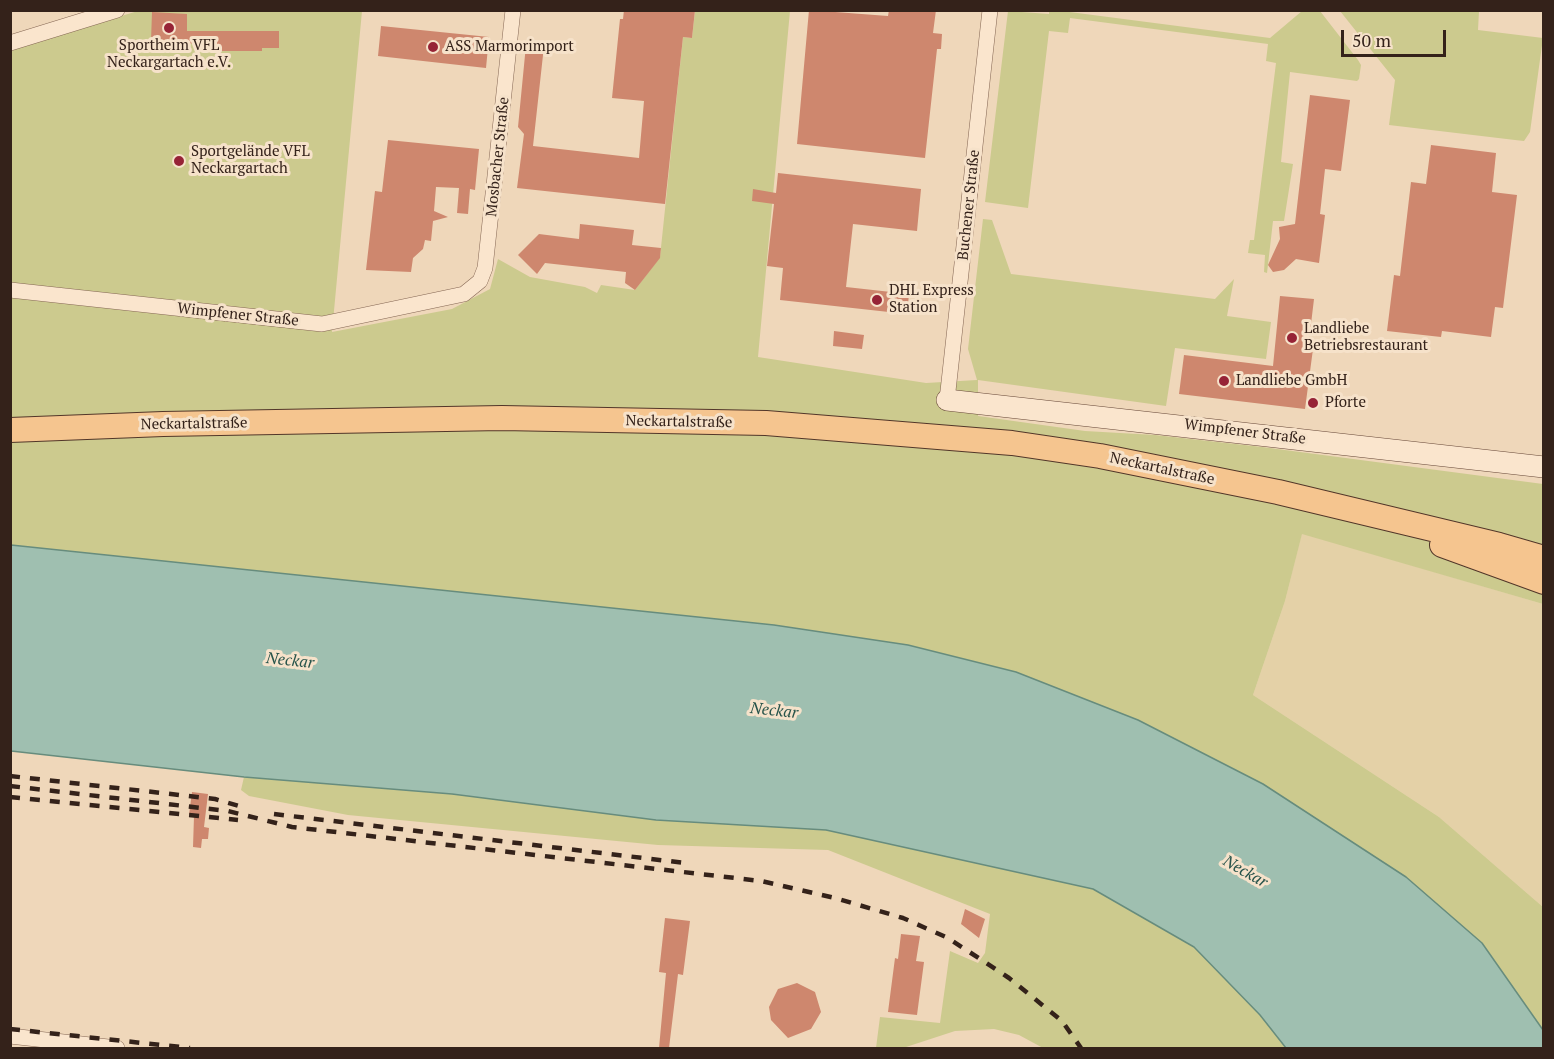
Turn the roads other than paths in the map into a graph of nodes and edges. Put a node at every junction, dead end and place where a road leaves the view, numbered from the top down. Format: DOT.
graph roads {
  1 [pos="117,10"];
  2 [pos="513,10"];
  3 [pos="990,10"];
  4 [pos="10,43"];
  5 [pos="10,290"];
  6 [pos="464,294"];
  7 [pos="947,400"];
  8 [pos="10,430"];
  9 [pos="1544,467"];
  10 [pos="1341,509"];
  11 [pos="1544,558"];
  12 [pos="1544,582"];
  13 [pos="10,1036"];
  14 [pos="117,1048"];
  1 -- 4 [label="street"];
  2 -- 6 [label="street, Mosbacher Straße"];
  3 -- 7 [label="street, Buchener Straße"];
  5 -- 6 [label="street, Wimpfener Straße"];
  7 -- 9 [label="street, Wimpfener Straße"];
  8 -- 10 [label="main road, Neckartalstraße"];
  10 -- 11 [label="main road, Neckartalstraße"];
  10 -- 12 [label="main road, Neckartalstraße"];
  13 -- 14 [label="street"];
}
